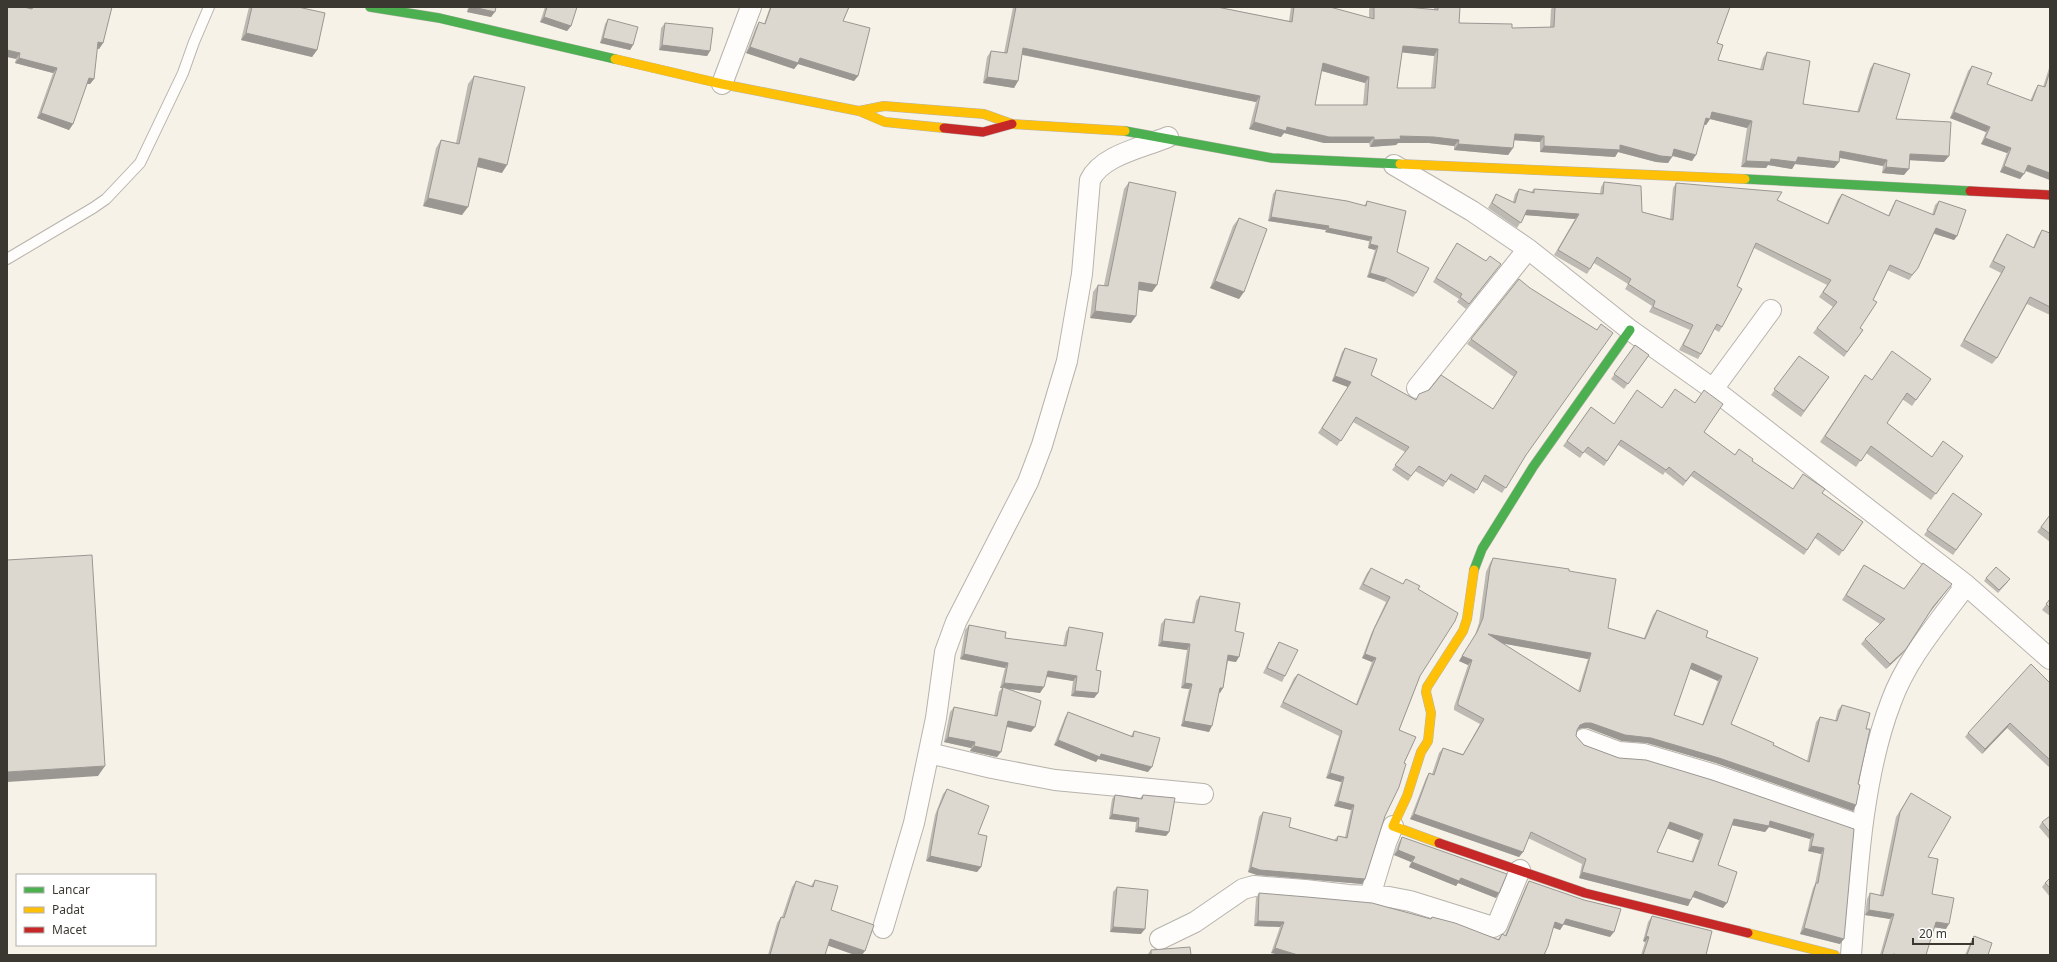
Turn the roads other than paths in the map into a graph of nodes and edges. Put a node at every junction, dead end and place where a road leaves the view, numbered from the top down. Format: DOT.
graph roads {
  1 [pos="209,7"];
  2 [pos="370,7"];
  3 [pos="751,7"];
  4 [pos="722,84"];
  5 [pos="859,111"];
  6 [pos="1012,124"];
  7 [pos="1168,137"];
  8 [pos="1394,164"];
  9 [pos="2050,195"];
  10 [pos="1528,249"];
  11 [pos="7,259"];
  12 [pos="1771,310"];
  13 [pos="1630,330"];
  14 [pos="1417,388"];
  15 [pos="1713,389"];
  16 [pos="1966,585"];
  17 [pos="2050,659"];
  18 [pos="1584,739"];
  19 [pos="929,753"];
  20 [pos="1203,794"];
  21 [pos="1393,826"];
  22 [pos="1862,826"];
  23 [pos="1520,870"];
  24 [pos="1370,896"];
  25 [pos="884,928"];
  26 [pos="1160,939"];
  27 [pos="1835,955"];
  28 [pos="1851,955"];
  1 -- 11 [label="lane"];
  2 -- 4 [label="main road"];
  3 -- 4 [label="street"];
  4 -- 5 [label="main road"];
  5 -- 6 [label="main road"];
  5 -- 6 [label="main road"];
  6 -- 7 [label="main road"];
  7 -- 8 [label="main road"];
  7 -- 19 [label="street"];
  8 -- 9 [label="main road"];
  8 -- 10 [label="street"];
  10 -- 13 [label="street"];
  10 -- 14 [label="street"];
  12 -- 15 [label="street"];
  13 -- 15 [label="street"];
  13 -- 21 [label="main road"];
  15 -- 16 [label="street"];
  16 -- 17 [label="street"];
  16 -- 22 [label="street"];
  18 -- 22 [label="street"];
  19 -- 20 [label="street"];
  19 -- 25 [label="street"];
  21 -- 23 [label="main road"];
  21 -- 24 [label="street"];
  22 -- 28 [label="street"];
  23 -- 24 [label="street"];
  23 -- 27 [label="main road"];
  24 -- 26 [label="street"];
}
